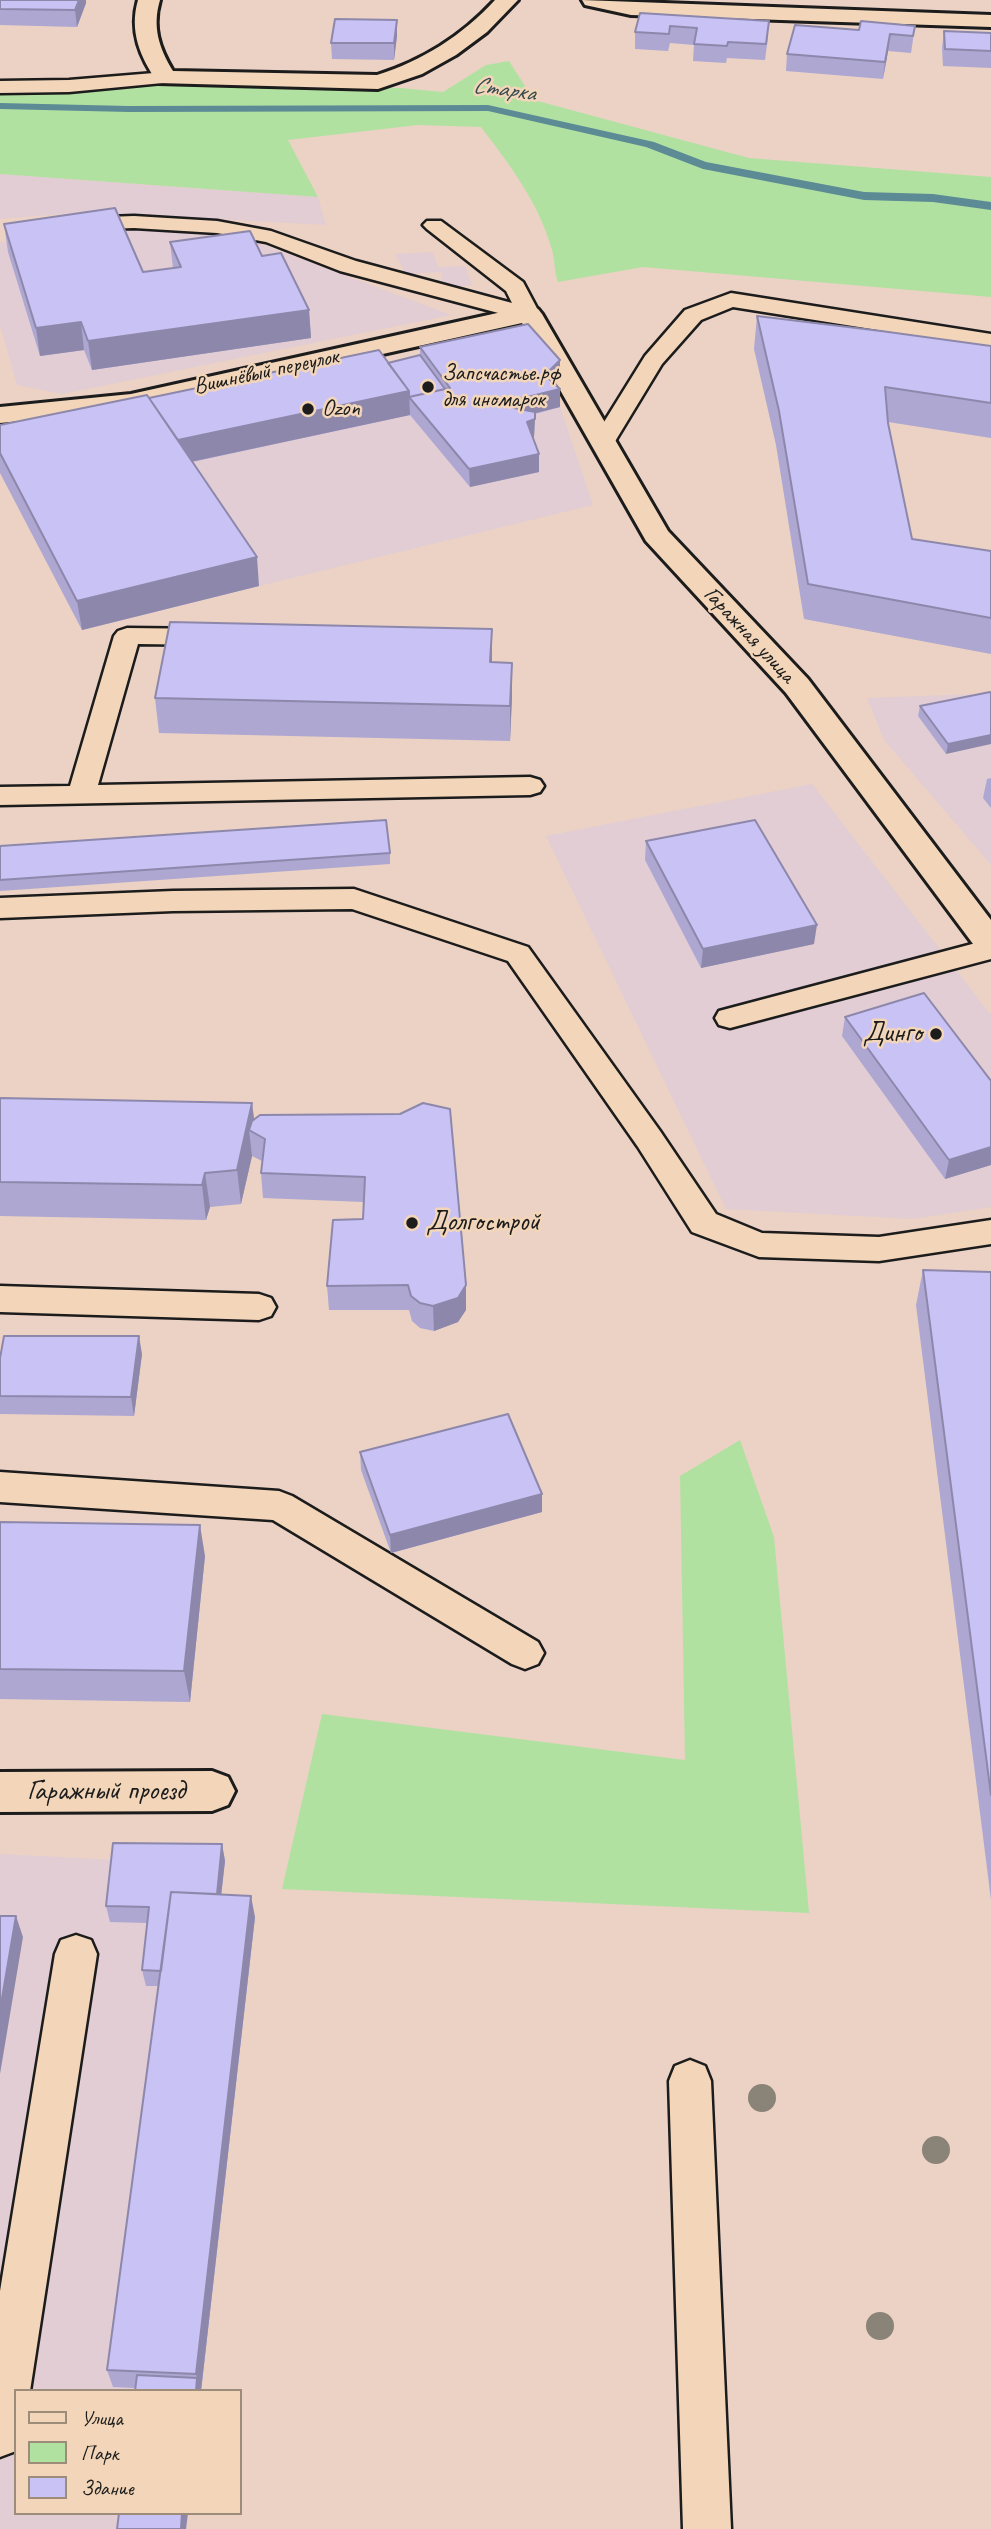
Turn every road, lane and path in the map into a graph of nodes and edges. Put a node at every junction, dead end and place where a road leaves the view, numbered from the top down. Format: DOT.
graph roads {
  1 [pos="149,0"];
  2 [pos="507,0"];
  3 [pos="593,0"];
  4 [pos="991,21"];
  5 [pos="166,78"];
  6 [pos="0,87"];
  7 [pos="56,225"];
  8 [pos="434,225"];
  9 [pos="529,314"];
  10 [pos="991,341"];
  11 [pos="0,415"];
  12 [pos="603,443"];
  13 [pos="239,637"];
  14 [pos="530,786"];
  15 [pos="82,794"];
  16 [pos="0,796"];
  17 [pos="0,908"];
  18 [pos="991,944"];
  19 [pos="991,950"];
  20 [pos="730,1018"];
  21 [pos="991,1232"];
  22 [pos="0,1299"];
  23 [pos="259,1307"];
  24 [pos="0,1487"];
  25 [pos="525,1653"];
  26 [pos="212,1791"];
  27 [pos="0,1792"];
  28 [pos="76,1954"];
  29 [pos="690,2081"];
  30 [pos="0,2434"];
  31 [pos="708,2529"];
  1 -- 5 [label="street"];
  2 -- 5 [label="street"];
  3 -- 4 [label="street"];
  5 -- 6 [label="lane"];
  7 -- 9 [label="lane"];
  8 -- 9 [label="lane"];
  9 -- 11 [label="street, Вишнёвый переулок"];
  9 -- 12 [label="street, Гаражная улица"];
  10 -- 12 [label="lane"];
  12 -- 18 [label="street, Гаражная улица"];
  13 -- 15 [label="lane"];
  14 -- 15 [label="lane"];
  15 -- 16 [label="lane"];
  17 -- 21 [label="lane"];
  19 -- 20 [label="lane"];
  22 -- 23 [label="lane"];
  24 -- 25 [label="lane"];
  26 -- 27 [label="street, Гаражный проезд"];
  28 -- 30 [label="lane"];
  29 -- 31 [label="lane"];
}
